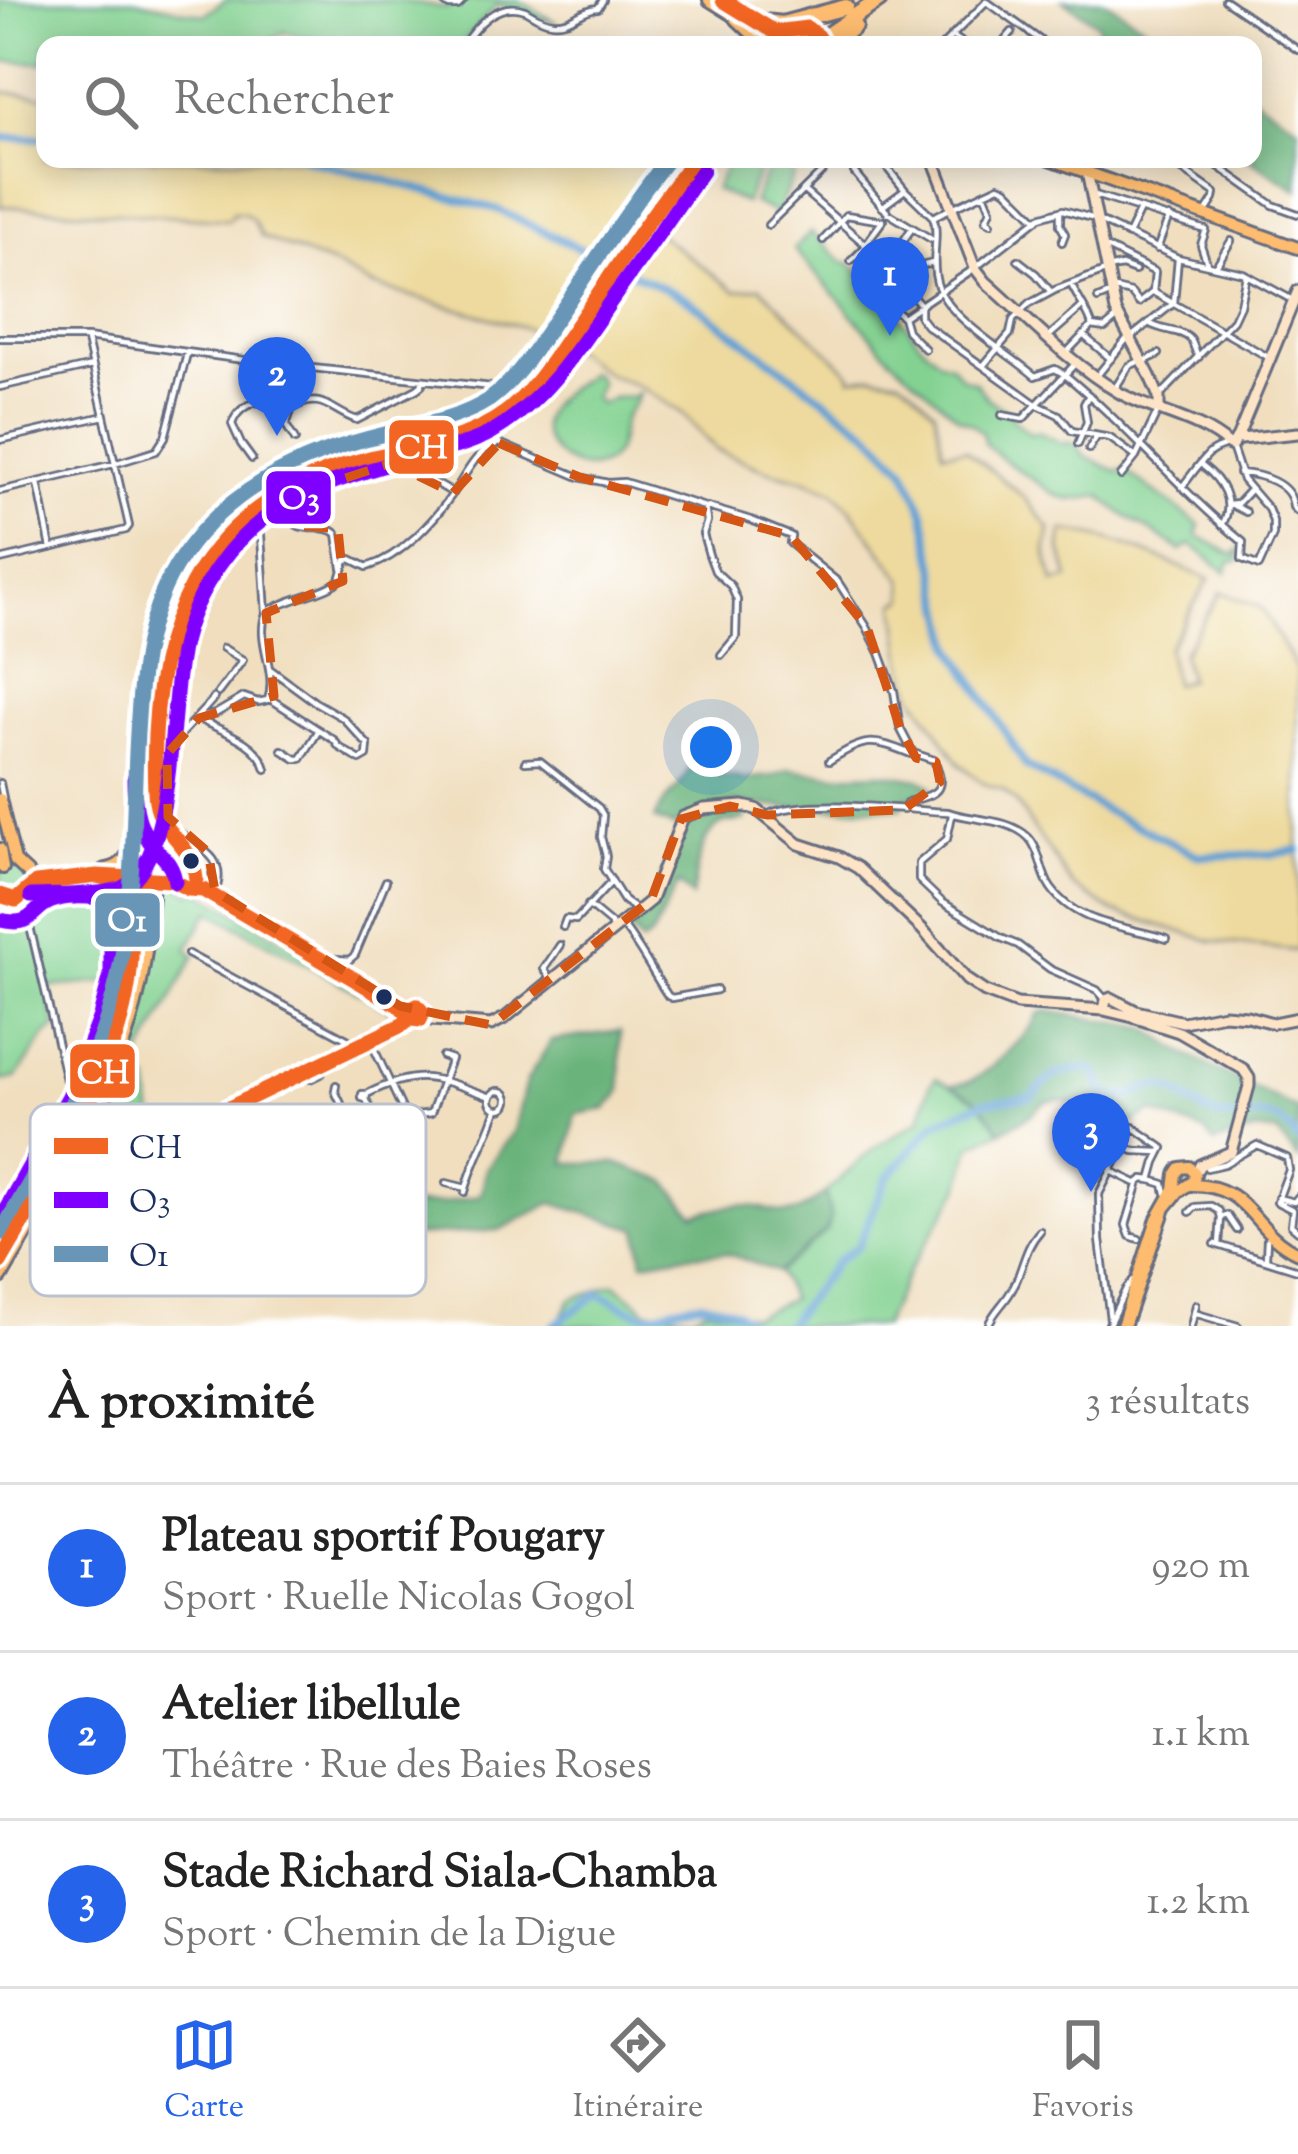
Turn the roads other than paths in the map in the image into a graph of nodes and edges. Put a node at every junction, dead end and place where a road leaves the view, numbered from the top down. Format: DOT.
graph roads {
  1 [pos="440,0"];
  2 [pos="464,0"];
  3 [pos="603,0"];
  4 [pos="709,0"];
  5 [pos="723,0"];
  6 [pos="882,0"];
  7 [pos="1225,0"];
  8 [pos="987,1"];
  9 [pos="512,2"];
  10 [pos="857,2"];
  11 [pos="586,6"];
  12 [pos="738,18"];
  13 [pos="758,21"];
  14 [pos="1012,32"];
  15 [pos="783,33"];
  16 [pos="808,34"];
  17 [pos="471,36"];
  18 [pos="756,36"];
  19 [pos="767,36"];
  20 [pos="781,36"];
  21 [pos="814,36"];
  22 [pos="839,36"];
  23 [pos="952,36"];
  24 [pos="1009,36"];
  25 [pos="1035,36"];
  26 [pos="1298,50"];
  27 [pos="826,168"];
  28 [pos="855,168"];
  29 [pos="887,168"];
  30 [pos="936,168"];
  31 [pos="1086,168"];
  32 [pos="1179,168"];
  33 [pos="1190,168"];
  34 [pos="1221,168"];
  35 [pos="1090,169"];
  36 [pos="683,170"];
  37 [pos="1186,173"];
  38 [pos="904,190"];
  39 [pos="804,191"];
  40 [pos="984,193"];
  41 [pos="1090,193"];
  42 [pos="858,205"];
  43 [pos="882,207"];
  44 [pos="950,209"];
  45 [pos="1140,210"];
  46 [pos="1060,211"];
  47 [pos="1205,213"];
  48 [pos="888,214"];
  49 [pos="990,214"];
  50 [pos="1298,214"];
  51 [pos="854,215"];
  52 [pos="933,217"];
  53 [pos="1095,218"];
  54 [pos="1169,218"];
  55 [pos="1037,220"];
  56 [pos="883,221"];
  57 [pos="839,223"];
  58 [pos="768,225"];
  59 [pos="912,228"];
  60 [pos="1129,235"];
  61 [pos="823,240"];
  62 [pos="933,241"];
  63 [pos="1231,241"];
  64 [pos="1063,242"];
  65 [pos="1294,244"];
  66 [pos="866,246"];
  67 [pos="1101,247"];
  68 [pos="1157,249"];
  69 [pos="1178,258"];
  70 [pos="851,260"];
  71 [pos="1018,260"];
  72 [pos="933,262"];
  73 [pos="884,263"];
  74 [pos="1207,264"];
  75 [pos="1216,266"];
  76 [pos="974,268"];
  77 [pos="1107,270"];
  78 [pos="1136,271"];
  79 [pos="1246,275"];
  80 [pos="897,279"];
  81 [pos="1071,284"];
  82 [pos="885,291"];
  83 [pos="1111,291"];
  84 [pos="940,292"];
  85 [pos="1051,292"];
  86 [pos="1153,292"];
  87 [pos="1296,296"];
  88 [pos="1098,299"];
  89 [pos="1174,303"];
  90 [pos="920,304"];
  91 [pos="1082,307"];
  92 [pos="895,309"];
  93 [pos="1020,312"];
  94 [pos="1118,316"];
  95 [pos="903,317"];
  96 [pos="1149,323"];
  97 [pos="1092,326"];
  98 [pos="1224,332"];
  99 [pos="1083,335"];
  100 [pos="1048,337"];
  101 [pos="1129,337"];
  102 [pos="0,338"];
  103 [pos="87,338"];
  104 [pos="998,346"];
  105 [pos="925,349"];
  106 [pos="187,352"];
  107 [pos="1067,353"];
  108 [pos="1160,354"];
  109 [pos="550,357"];
  110 [pos="1199,357"];
  111 [pos="1270,358"];
  112 [pos="1111,359"];
  113 [pos="1143,361"];
  114 [pos="1078,362"];
  115 [pos="265,363"];
  116 [pos="92,366"];
  117 [pos="983,366"];
  118 [pos="1064,374"];
  119 [pos="1096,377"];
  120 [pos="422,380"];
  121 [pos="0,387"];
  122 [pos="491,387"];
  123 [pos="1114,390"];
  124 [pos="1089,394"];
  125 [pos="1159,397"];
  126 [pos="258,400"];
  127 [pos="1036,404"];
  128 [pos="292,408"];
  129 [pos="1159,410"];
  130 [pos="1002,415"];
  131 [pos="104,416"];
  132 [pos="1082,433"];
  133 [pos="1298,433"];
  134 [pos="1097,436"];
  135 [pos="0,440"];
  136 [pos="295,440"];
  137 [pos="1233,442"];
  138 [pos="1078,444"];
  139 [pos="1141,446"];
  140 [pos="1089,449"];
  141 [pos="1136,457"];
  142 [pos="252,459"];
  143 [pos="115,464"];
  144 [pos="1203,466"];
  145 [pos="1240,473"];
  146 [pos="1121,476"];
  147 [pos="38,482"];
  148 [pos="1182,487"];
  149 [pos="0,490"];
  150 [pos="1250,490"];
  151 [pos="453,493"];
  152 [pos="293,495"];
  153 [pos="1228,505"];
  154 [pos="705,507"];
  155 [pos="1246,512"];
  156 [pos="1298,512"];
  157 [pos="1222,525"];
  158 [pos="51,548"];
  159 [pos="0,560"];
  160 [pos="343,577"];
  161 [pos="266,613"];
  162 [pos="223,648"];
  163 [pos="721,655"];
  164 [pos="270,669"];
  165 [pos="269,698"];
  166 [pos="198,718"];
  167 [pos="319,730"];
  168 [pos="151,732"];
  169 [pos="282,750"];
  170 [pos="916,756"];
  171 [pos="829,761"];
  172 [pos="525,762"];
  173 [pos="266,769"];
  174 [pos="0,783"];
  175 [pos="155,786"];
  176 [pos="0,799"];
  177 [pos="903,810"];
  178 [pos="772,815"];
  179 [pos="952,815"];
  180 [pos="6,842"];
  181 [pos="17,865"];
  182 [pos="1,870"];
  183 [pos="100,874"];
  184 [pos="127,878"];
  185 [pos="386,880"];
  186 [pos="196,881"];
  187 [pos="611,881"];
  188 [pos="157,882"];
  189 [pos="26,889"];
  190 [pos="0,895"];
  191 [pos="588,905"];
  192 [pos="639,911"];
  193 [pos="563,928"];
  194 [pos="617,928"];
  195 [pos="1167,939"];
  196 [pos="560,945"];
  197 [pos="188,954"];
  198 [pos="319,958"];
  199 [pos="132,978"];
  200 [pos="552,980"];
  201 [pos="717,991"];
  202 [pos="1105,1005"];
  203 [pos="414,1015"];
  204 [pos="1298,1018"];
  205 [pos="370,1040"];
  206 [pos="358,1045"];
  207 [pos="442,1056"];
  208 [pos="119,1064"];
  209 [pos="443,1081"];
  210 [pos="390,1083"];
  211 [pos="293,1084"];
  212 [pos="336,1085"];
  213 [pos="491,1097"];
  214 [pos="72,1104"];
  215 [pos="88,1104"];
  216 [pos="96,1104"];
  217 [pos="100,1104"];
  218 [pos="105,1104"];
  219 [pos="240,1104"];
  220 [pos="244,1104"];
  221 [pos="341,1104"];
  222 [pos="369,1104"];
  223 [pos="400,1104"];
  224 [pos="497,1109"];
  225 [pos="426,1114"];
  226 [pos="1123,1146"];
  227 [pos="1162,1152"];
  228 [pos="1110,1170"];
  229 [pos="1195,1173"];
  230 [pos="1151,1180"];
  231 [pos="446,1183"];
  232 [pos="1138,1184"];
  233 [pos="1298,1197"];
  234 [pos="1277,1200"];
  235 [pos="1164,1202"];
  236 [pos="1204,1207"];
  237 [pos="30,1208"];
  238 [pos="1221,1217"];
  239 [pos="30,1225"];
  240 [pos="1237,1230"];
  241 [pos="1040,1231"];
  242 [pos="1298,1231"];
  243 [pos="1270,1235"];
  244 [pos="1138,1239"];
  245 [pos="1298,1253"];
  246 [pos="1266,1259"];
  247 [pos="0,1262"];
  248 [pos="1298,1270"];
  249 [pos="1140,1275"];
  250 [pos="0,1276"];
  251 [pos="1196,1305"];
  252 [pos="1194,1313"];
  253 [pos="1116,1324"];
  254 [pos="1230,1325"];
  255 [pos="988,1326"];
  256 [pos="1191,1326"];
  257 [pos="1238,1326"];
  1 -- 2 [label="street"];
  3 -- 11 [label="street"];
  4 -- 12 [label="main road"];
  5 -- 13 [label="main road"];
  6 -- 16 [label="highway"];
  6 -- 22 [label="highway"];
  7 -- 26 [label="street"];
  8 -- 23 [label="street"];
  8 -- 25 [label="street"];
  9 -- 11 [label="street"];
  9 -- 17 [label="street"];
  10 -- 13 [label="highway"];
  10 -- 16 [label="highway"];
  10 -- 21 [label="highway"];
  12 -- 18 [label="highway"];
  12 -- 19 [label="main road"];
  13 -- 15 [label="main road"];
  14 -- 24 [label="street"];
  15 -- 16 [label="main road"];
  15 -- 20 [label="main road"];
  27 -- 39 [label="street"];
  28 -- 43 [label="street"];
  29 -- 38 [label="street"];
  30 -- 44 [label="main road"];
  31 -- 35 [label="main road"];
  32 -- 37 [label="street"];
  33 -- 37 [label="street"];
  34 -- 50 [label="street"];
  35 -- 41 [label="main road"];
  35 -- 47 [label="main road"];
  36 -- 109 [label="highway"];
  37 -- 47 [label="street"];
  38 -- 43 [label="street"];
  38 -- 52 [label="street"];
  39 -- 57 [label="street"];
  39 -- 58 [label="street"];
  40 -- 44 [label="street"];
  40 -- 49 [label="street"];
  40 -- 55 [label="street"];
  41 -- 45 [label="street"];
  41 -- 53 [label="main road"];
  42 -- 51 [label="street"];
  43 -- 48 [label="street"];
  44 -- 52 [label="street"];
  44 -- 76 [label="main road"];
  45 -- 54 [label="street"];
  45 -- 60 [label="street"];
  46 -- 53 [label="street"];
  46 -- 55 [label="street"];
  46 -- 64 [label="street"];
  47 -- 65 [label="main road"];
  48 -- 56 [label="street"];
  48 -- 59 [label="street"];
  51 -- 56 [label="street"];
  51 -- 57 [label="street"];
  52 -- 62 [label="street"];
  53 -- 60 [label="street"];
  53 -- 67 [label="main road"];
  54 -- 68 [label="street"];
  54 -- 74 [label="street"];
  55 -- 76 [label="street"];
  56 -- 66 [label="street"];
  57 -- 61 [label="street"];
  57 -- 66 [label="street"];
  59 -- 62 [label="street"];
  59 -- 73 [label="street"];
  60 -- 68 [label="street"];
  62 -- 72 [label="street"];
  63 -- 75 [label="street"];
  66 -- 70 [label="street"];
  66 -- 73 [label="street"];
  67 -- 77 [label="main road"];
  67 -- 86 [label="street"];
  68 -- 69 [label="street"];
  69 -- 74 [label="street"];
  69 -- 89 [label="street"];
  71 -- 85 [label="street"];
  72 -- 80 [label="street"];
  72 -- 84 [label="street"];
  73 -- 80 [label="street"];
  74 -- 75 [label="street"];
  75 -- 79 [label="street"];
  76 -- 84 [label="street"];
  76 -- 93 [label="main road"];
  77 -- 78 [label="street"];
  77 -- 81 [label="street"];
  77 -- 83 [label="main road"];
  79 -- 87 [label="street"];
  79 -- 98 [label="street"];
  80 -- 82 [label="street"];
  80 -- 90 [label="street"];
  81 -- 85 [label="street"];
  81 -- 91 [label="street"];
  83 -- 86 [label="street"];
  83 -- 88 [label="street"];
  83 -- 94 [label="main road"];
  84 -- 90 [label="street"];
  84 -- 104 [label="street"];
  85 -- 93 [label="street"];
  86 -- 89 [label="street"];
  87 -- 111 [label="main road"];
  89 -- 96 [label="street"];
  89 -- 98 [label="street"];
  90 -- 95 [label="street"];
  90 -- 117 [label="street"];
  91 -- 97 [label="street"];
  91 -- 100 [label="street"];
  92 -- 95 [label="street"];
  93 -- 100 [label="main road"];
  93 -- 104 [label="street"];
  94 -- 97 [label="street"];
  94 -- 101 [label="main road"];
  95 -- 105 [label="street"];
  96 -- 101 [label="street"];
  96 -- 110 [label="street"];
  97 -- 99 [label="street"];
  98 -- 110 [label="street"];
  98 -- 111 [label="street"];
  99 -- 107 [label="street"];
  99 -- 112 [label="street"];
  100 -- 107 [label="main road"];
  101 -- 112 [label="street"];
  101 -- 113 [label="main road"];
  102 -- 103 [label="street"];
  103 -- 106 [label="street"];
  103 -- 116 [label="street"];
  104 -- 117 [label="street"];
  104 -- 118 [label="street"];
  106 -- 115 [label="street"];
  106 -- 143 [label="street"];
  107 -- 114 [label="main road"];
  108 -- 113 [label="street"];
  109 -- 168 [label="highway"];
  109 -- 175 [label="highway"];
  110 -- 125 [label="street"];
  111 -- 137 [label="main road"];
  112 -- 119 [label="street"];
  113 -- 123 [label="street"];
  113 -- 125 [label="main road"];
  114 -- 118 [label="street"];
  114 -- 119 [label="main road"];
  115 -- 120 [label="street"];
  115 -- 126 [label="street"];
  116 -- 121 [label="street"];
  116 -- 131 [label="street"];
  117 -- 127 [label="street"];
  118 -- 124 [label="street"];
  118 -- 127 [label="street"];
  119 -- 123 [label="main road"];
  120 -- 122 [label="street"];
  120 -- 128 [label="street"];
  123 -- 129 [label="main road"];
  124 -- 132 [label="street"];
  124 -- 139 [label="street"];
  125 -- 129 [label="main road"];
  126 -- 128 [label="street"];
  126 -- 142 [label="street"];
  127 -- 130 [label="street"];
  127 -- 132 [label="street"];
  128 -- 136 [label="street"];
  129 -- 137 [label="main road"];
  129 -- 139 [label="street"];
  131 -- 135 [label="street"];
  131 -- 143 [label="street"];
  132 -- 134 [label="street"];
  132 -- 138 [label="street"];
  133 -- 137 [label="main road"];
  134 -- 140 [label="street"];
  134 -- 141 [label="street"];
  137 -- 144 [label="street"];
  137 -- 145 [label="street"];
  139 -- 141 [label="street"];
  139 -- 148 [label="street"];
  141 -- 146 [label="street"];
  143 -- 147 [label="street"];
  143 -- 158 [label="street"];
  144 -- 148 [label="street"];
  144 -- 153 [label="street"];
  145 -- 150 [label="street"];
  145 -- 156 [label="street"];
  147 -- 149 [label="street"];
  147 -- 158 [label="street"];
  148 -- 157 [label="street"];
  150 -- 153 [label="street"];
  150 -- 157 [label="street"];
  151 -- 152 [label="street"];
  151 -- 154 [label="street"];
  151 -- 160 [label="street"];
  152 -- 160 [label="street"];
  152 -- 161 [label="street"];
  153 -- 155 [label="street"];
  153 -- 157 [label="street"];
  154 -- 163 [label="street"];
  154 -- 170 [label="street"];
  158 -- 159 [label="street"];
  160 -- 161 [label="street"];
  161 -- 164 [label="street"];
  162 -- 166 [label="street"];
  164 -- 165 [label="street"];
  164 -- 167 [label="street"];
  165 -- 166 [label="street"];
  165 -- 167 [label="street"];
  166 -- 173 [label="street"];
  166 -- 186 [label="street"];
  167 -- 169 [label="street"];
  168 -- 183 [label="highway"];
  168 -- 199 [label="highway"];
  170 -- 171 [label="street"];
  170 -- 177 [label="street"];
  172 -- 187 [label="street"];
  174 -- 180 [label="street"];
  175 -- 186 [label="highway"];
  175 -- 188 [label="highway"];
  176 -- 180 [label="main road"];
  177 -- 178 [label="street"];
  177 -- 179 [label="street"];
  178 -- 192 [label="main road"];
  178 -- 202 [label="main road"];
  179 -- 195 [label="street"];
  179 -- 202 [label="street"];
  180 -- 181 [label="main road"];
  180 -- 182 [label="main road"];
  181 -- 182 [label="main road"];
  181 -- 189 [label="main road"];
  183 -- 184 [label="highway"];
  183 -- 189 [label="main road"];
  184 -- 188 [label="main road, bridge"];
  184 -- 199 [label="highway"];
  185 -- 198 [label="street"];
  186 -- 188 [label="main road"];
  186 -- 198 [label="main road"];
  186 -- 208 [label="highway"];
  187 -- 191 [label="street"];
  187 -- 192 [label="street"];
  188 -- 216 [label="highway"];
  189 -- 190 [label="main road"];
  189 -- 214 [label="street"];
  191 -- 193 [label="street"];
  191 -- 194 [label="street"];
  192 -- 194 [label="main road"];
  194 -- 200 [label="main road"];
  194 -- 201 [label="street"];
  196 -- 200 [label="street"];
  197 -- 206 [label="street"];
  198 -- 203 [label="main road"];
  199 -- 215 [label="highway"];
  200 -- 203 [label="main road"];
  202 -- 204 [label="main road"];
  202 -- 229 [label="main road"];
  203 -- 205 [label="street"];
  205 -- 206 [label="street"];
  205 -- 210 [label="street"];
  206 -- 219 [label="street"];
  207 -- 209 [label="street"];
  208 -- 217 [label="highway"];
  208 -- 218 [label="highway"];
  209 -- 210 [label="street"];
  209 -- 213 [label="street"];
  209 -- 225 [label="street"];
  210 -- 222 [label="street"];
  210 -- 223 [label="street"];
  211 -- 220 [label="street"];
  212 -- 221 [label="street"];
  213 -- 224 [label="street"];
  213 -- 224 [label="street"];
  224 -- 231 [label="street"];
  226 -- 227 [label="street"];
  226 -- 227 [label="street"];
  226 -- 228 [label="street"];
  227 -- 230 [label="street"];
  228 -- 232 [label="street"];
  228 -- 253 [label="street"];
  229 -- 234 [label="street"];
  229 -- 235 [label="main road"];
  229 -- 243 [label="main road"];
  229 -- 249 [label="main road"];
  230 -- 232 [label="street"];
  230 -- 235 [label="street"];
  232 -- 244 [label="street"];
  233 -- 234 [label="street"];
  234 -- 242 [label="street"];
  235 -- 249 [label="main road"];
  236 -- 238 [label="street"];
  237 -- 247 [label="highway"];
  238 -- 240 [label="street"];
  238 -- 246 [label="street"];
  239 -- 250 [label="highway"];
  241 -- 255 [label="street"];
  243 -- 245 [label="main road"];
  243 -- 246 [label="street"];
  246 -- 248 [label="street"];
  249 -- 253 [label="main road"];
  251 -- 252 [label="street"];
  252 -- 254 [label="street"];
  252 -- 256 [label="street"];
  254 -- 257 [label="street"];
}
